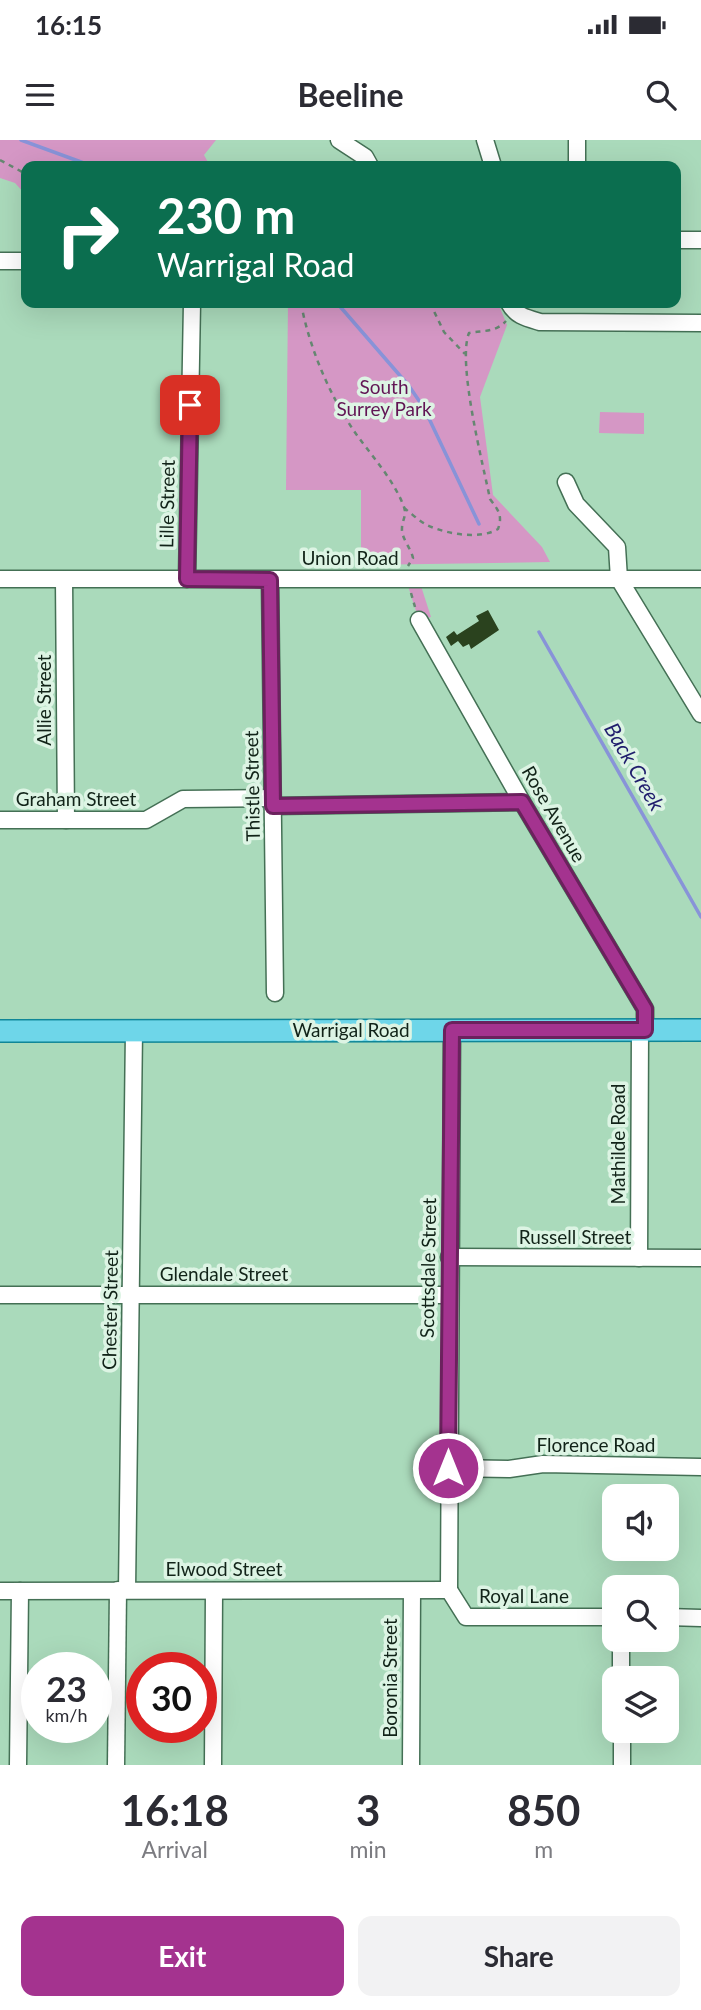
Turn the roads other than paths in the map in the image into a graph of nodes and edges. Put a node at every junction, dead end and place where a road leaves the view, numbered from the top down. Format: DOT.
graph roads {
  1 [pos="339,140"];
  2 [pos="485,140"];
  3 [pos="577,140"];
  4 [pos="367,161"];
  5 [pos="491,161"];
  6 [pos="577,161"];
  7 [pos="681,240"];
  8 [pos="701,240"];
  9 [pos="0,261"];
  10 [pos="21,261"];
  11 [pos="192,308"];
  12 [pos="513,308"];
  13 [pos="701,323"];
  14 [pos="566,482"];
  15 [pos="0,579"];
  16 [pos="64,579"];
  17 [pos="187,579"];
  18 [pos="619,579"];
  19 [pos="701,579"];
  20 [pos="270,580"];
  21 [pos="419,620"];
  22 [pos="701,713"];
  23 [pos="273,802"];
  24 [pos="522,802"];
  25 [pos="0,820"];
  26 [pos="65,820"];
  27 [pos="275,993"];
  28 [pos="134,1030"];
  29 [pos="452,1030"];
  30 [pos="642,1030"];
  31 [pos="701,1030"];
  32 [pos="0,1031"];
  33 [pos="449,1256"];
  34 [pos="639,1258"];
  35 [pos="701,1258"];
  36 [pos="0,1295"];
  37 [pos="131,1295"];
  38 [pos="449,1295"];
  39 [pos="701,1466"];
  40 [pos="448,1468"];
  41 [pos="123,1590"];
  42 [pos="449,1590"];
  43 [pos="0,1591"];
  44 [pos="20,1591"];
  45 [pos="214,1591"];
  46 [pos="412,1591"];
  47 [pos="602,1617"];
  48 [pos="679,1617"];
  49 [pos="701,1618"];
  50 [pos="622,1743"];
  51 [pos="18,1765"];
  52 [pos="116,1765"];
  53 [pos="213,1765"];
  54 [pos="411,1765"];
  55 [pos="622,1765"];
  1 -- 4 [label="street"];
  2 -- 5 [label="street"];
  3 -- 6 [label="street"];
  7 -- 8 [label="street"];
  9 -- 10 [label="street"];
  11 -- 17 [label="street, Lille Street"];
  12 -- 13 [label="street"];
  14 -- 18 [label="street"];
  15 -- 16 [label="street, Union Road"];
  16 -- 17 [label="street, Union Road"];
  16 -- 26 [label="street, Allie Street"];
  17 -- 20 [label="street, Union Road"];
  18 -- 19 [label="street, Union Road"];
  18 -- 20 [label="street, Union Road"];
  18 -- 22 [label="street"];
  20 -- 23 [label="street, Thistle Street"];
  21 -- 24 [label="street, Rose Avenue"];
  23 -- 24 [label="street, Graham Street"];
  23 -- 26 [label="street, Graham Street"];
  23 -- 27 [label="street, Thistle Street"];
  24 -- 30 [label="street, Rose Avenue"];
  25 -- 26 [label="street, Graham Street"];
  28 -- 29 [label="main road, Warrigal Road"];
  28 -- 32 [label="main road, Warrigal Road"];
  28 -- 37 [label="street, Chester Street"];
  29 -- 30 [label="main road, Warrigal Road"];
  29 -- 33 [label="street, Scottsdale Street"];
  30 -- 31 [label="main road, Warrigal Road"];
  30 -- 34 [label="street, Mathilde Road"];
  33 -- 34 [label="street, Russell Street"];
  33 -- 38 [label="street, Scottsdale Street"];
  34 -- 35 [label="street, Russell Street"];
  36 -- 37 [label="street, Glendale Street"];
  37 -- 38 [label="street, Glendale Street"];
  37 -- 41 [label="street, Chester Street"];
  38 -- 40 [label="street, Scottsdale Street"];
  39 -- 40 [label="street, Florence Road"];
  40 -- 42 [label="street, Scottsdale Street"];
  41 -- 44 [label="street, Elwood Street"];
  41 -- 45 [label="street, Elwood Street"];
  41 -- 52 [label="street, Chester Street"];
  42 -- 46 [label="street, Elwood Street"];
  42 -- 47 [label="street, Royal Lane"];
  43 -- 44 [label="street, Elwood Street"];
  44 -- 51 [label="street"];
  45 -- 46 [label="street, Elwood Street"];
  45 -- 53 [label="street"];
  46 -- 54 [label="street, Boronia Street"];
  48 -- 49 [label="street"];
  50 -- 55 [label="street"];
}
